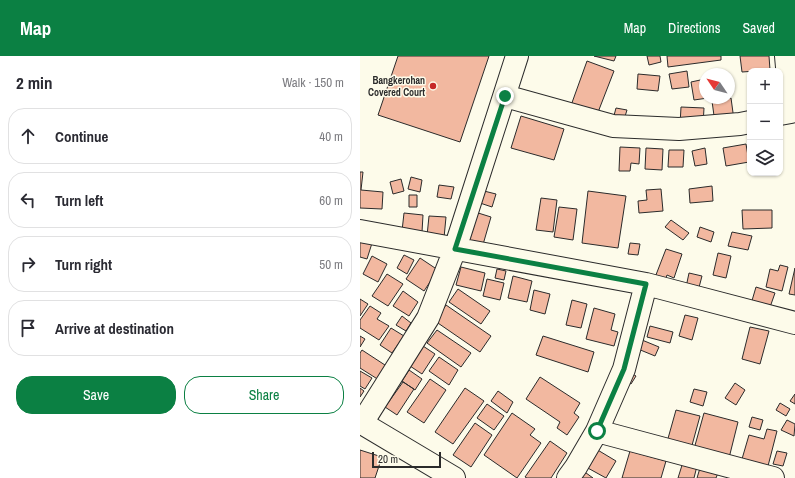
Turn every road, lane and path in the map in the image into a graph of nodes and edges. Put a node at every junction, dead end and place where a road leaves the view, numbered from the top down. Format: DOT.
graph roads {
  1 [pos="517,56"];
  2 [pos="786,56"];
  3 [pos="505,96"];
  4 [pos="789,112"];
  5 [pos="747,123"];
  6 [pos="360,231"];
  7 [pos="455,249"];
  8 [pos="646,284"];
  9 [pos="795,323"];
  10 [pos="361,423"];
  11 [pos="597,431"];
  12 [pos="454,478"];
  13 [pos="568,478"];
  14 [pos="773,478"];
  1 -- 3 [label="street"];
  2 -- 4 [label="street"];
  3 -- 5 [label="street"];
  3 -- 7 [label="street"];
  6 -- 7 [label="street"];
  7 -- 8 [label="street"];
  7 -- 10 [label="street"];
  8 -- 9 [label="street"];
  8 -- 11 [label="street"];
  10 -- 12 [label="street"];
  11 -- 13 [label="street"];
  11 -- 14 [label="street"];
}
